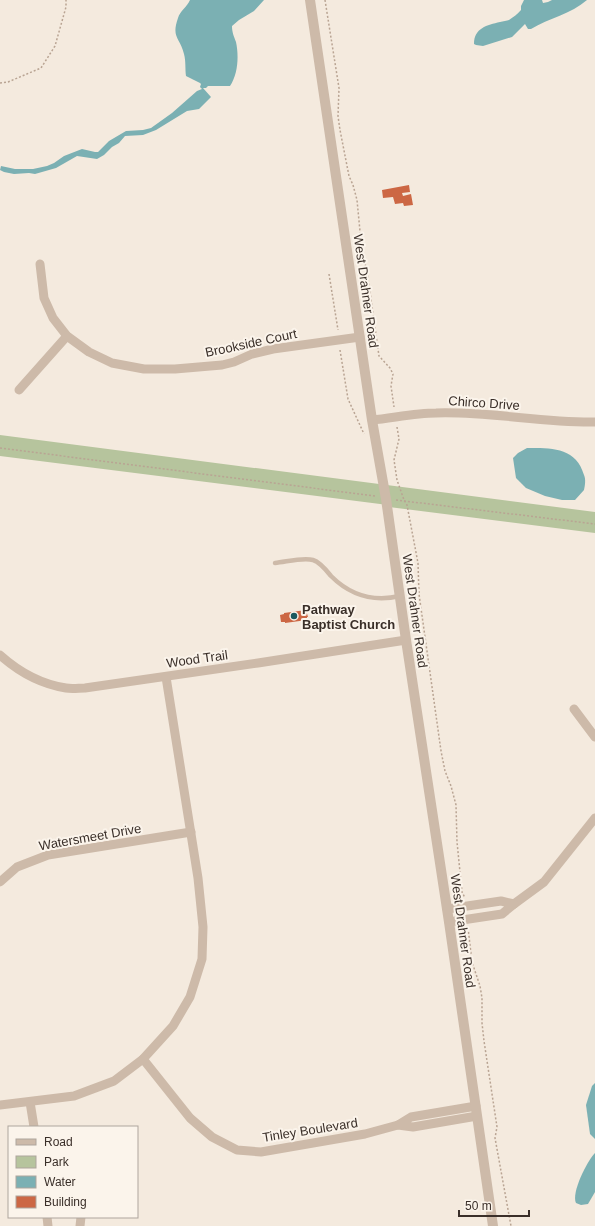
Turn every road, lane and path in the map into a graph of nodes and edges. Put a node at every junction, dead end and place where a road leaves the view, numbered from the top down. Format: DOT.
graph roads {
  1 [pos="66,0"];
  2 [pos="310,0"];
  3 [pos="325,0"];
  4 [pos="0,84"];
  5 [pos="40,264"];
  6 [pos="329,274"];
  7 [pos="67,336"];
  8 [pos="360,337"];
  9 [pos="339,340"];
  10 [pos="18,390"];
  11 [pos="396,417"];
  12 [pos="372,420"];
  13 [pos="595,422"];
  14 [pos="365,435"];
  15 [pos="0,448"];
  16 [pos="386,498"];
  17 [pos="404,500"];
  18 [pos="595,524"];
  19 [pos="276,563"];
  20 [pos="400,596"];
  21 [pos="406,640"];
  22 [pos="0,655"];
  23 [pos="166,677"];
  24 [pos="574,709"];
  25 [pos="595,737"];
  26 [pos="595,818"];
  27 [pos="191,832"];
  28 [pos="0,882"];
  29 [pos="514,904"];
  30 [pos="468,906"];
  31 [pos="447,909"];
  32 [pos="466,919"];
  33 [pos="449,922"];
  34 [pos="143,1059"];
  35 [pos="30,1102"];
  36 [pos="0,1105"];
  37 [pos="476,1106"];
  38 [pos="477,1116"];
  39 [pos="398,1125"];
  40 [pos="34,1126"];
  41 [pos="493,1226"];
  42 [pos="511,1226"];
  1 -- 4 [label="path"];
  2 -- 8 [label="street, West Drahner Road"];
  3 -- 11 [label="path"];
  5 -- 7 [label="street, Brookside Court"];
  6 -- 9 [label="path"];
  7 -- 9 [label="street, Brookside Court"];
  7 -- 10 [label="street"];
  8 -- 9 [label="street, Brookside Court"];
  8 -- 12 [label="street, West Drahner Road"];
  9 -- 14 [label="path"];
  11 -- 12 [label="street, Chirco Drive"];
  11 -- 13 [label="street, Chirco Drive"];
  11 -- 17 [label="path"];
  12 -- 16 [label="street, West Drahner Road"];
  15 -- 16 [label="path"];
  16 -- 17 [label="path"];
  16 -- 20 [label="street, West Drahner Road"];
  17 -- 18 [label="path"];
  17 -- 30 [label="path"];
  19 -- 20 [label="lane"];
  20 -- 21 [label="street, West Drahner Road"];
  21 -- 23 [label="street, Wood Trail"];
  21 -- 31 [label="street, West Drahner Road"];
  22 -- 23 [label="street, Wood Trail"];
  23 -- 27 [label="street"];
  24 -- 25 [label="street"];
  26 -- 29 [label="street"];
  27 -- 28 [label="street, Watersmeet Drive"];
  27 -- 34 [label="street"];
  29 -- 30 [label="street"];
  29 -- 32 [label="street"];
  30 -- 31 [label="street"];
  31 -- 33 [label="street, West Drahner Road"];
  32 -- 33 [label="street"];
  32 -- 42 [label="path"];
  33 -- 37 [label="street, West Drahner Road"];
  34 -- 35 [label="street"];
  34 -- 39 [label="street, Tinley Boulevard"];
  35 -- 36 [label="street"];
  35 -- 40 [label="street"];
  37 -- 38 [label="street, West Drahner Road"];
  37 -- 39 [label="street, Tinley Boulevard"];
  38 -- 39 [label="street, Tinley Boulevard"];
  38 -- 41 [label="street, West Drahner Road"];
}
